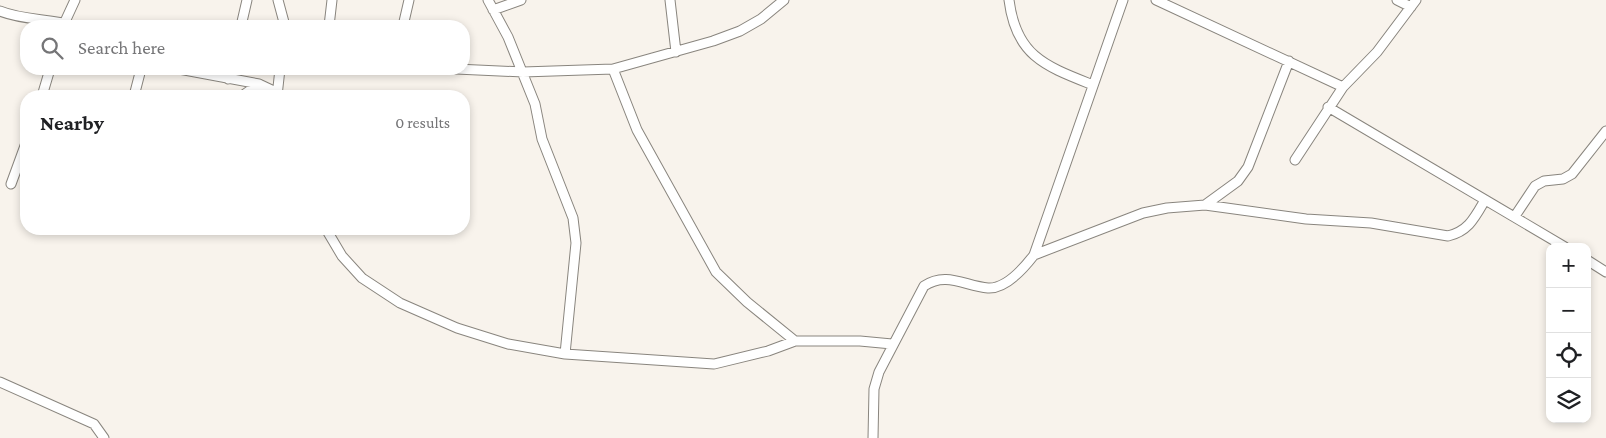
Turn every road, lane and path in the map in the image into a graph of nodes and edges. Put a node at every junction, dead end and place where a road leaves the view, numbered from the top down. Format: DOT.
graph roads {
  1 [pos="75,0"];
  2 [pos="247,0"];
  3 [pos="278,0"];
  4 [pos="332,0"];
  5 [pos="409,0"];
  6 [pos="488,0"];
  7 [pos="521,0"];
  8 [pos="670,0"];
  9 [pos="784,0"];
  10 [pos="1009,0"];
  11 [pos="1123,0"];
  12 [pos="1156,0"];
  13 [pos="1398,0"];
  14 [pos="1413,4"];
  15 [pos="493,10"];
  16 [pos="0,11"];
  17 [pos="37,20"];
  18 [pos="65,20"];
  19 [pos="242,20"];
  20 [pos="283,20"];
  21 [pos="330,20"];
  22 [pos="405,20"];
  23 [pos="676,52"];
  24 [pos="1288,61"];
  25 [pos="613,69"];
  26 [pos="470,70"];
  27 [pos="523,72"];
  28 [pos="48,75"];
  29 [pos="139,75"];
  30 [pos="208,75"];
  31 [pos="229,75"];
  32 [pos="279,75"];
  33 [pos="228,79"];
  34 [pos="259,84"];
  35 [pos="1092,85"];
  36 [pos="1343,87"];
  37 [pos="44,90"];
  38 [pos="136,90"];
  39 [pos="250,90"];
  40 [pos="269,90"];
  41 [pos="277,90"];
  42 [pos="1328,108"];
  43 [pos="1606,131"];
  44 [pos="20,158"];
  45 [pos="1295,160"];
  46 [pos="10,184"];
  47 [pos="1485,200"];
  48 [pos="1204,205"];
  49 [pos="1515,216"];
  50 [pos="330,235"];
  51 [pos="1559,243"];
  52 [pos="1034,255"];
  53 [pos="1591,263"];
  54 [pos="1606,272"];
  55 [pos="795,341"];
  56 [pos="892,344"];
  57 [pos="565,354"];
  58 [pos="0,382"];
  59 [pos="104,438"];
  60 [pos="873,438"];
  1 -- 18 [label="street"];
  2 -- 19 [label="street"];
  3 -- 20 [label="street"];
  4 -- 21 [label="street"];
  5 -- 22 [label="street"];
  6 -- 15 [label="street"];
  7 -- 15 [label="street"];
  8 -- 23 [label="street"];
  9 -- 23 [label="street"];
  10 -- 35 [label="street"];
  11 -- 35 [label="street"];
  12 -- 24 [label="street"];
  13 -- 14 [label="street"];
  14 -- 36 [label="street"];
  15 -- 27 [label="street"];
  16 -- 17 [label="street"];
  23 -- 25 [label="street"];
  24 -- 36 [label="street"];
  24 -- 48 [label="street"];
  25 -- 27 [label="street"];
  25 -- 55 [label="street"];
  26 -- 27 [label="street"];
  27 -- 57 [label="street"];
  28 -- 37 [label="street"];
  29 -- 38 [label="street"];
  30 -- 33 [label="street"];
  31 -- 33 [label="street"];
  32 -- 41 [label="street"];
  33 -- 34 [label="street"];
  34 -- 39 [label="street"];
  34 -- 40 [label="street"];
  35 -- 52 [label="street"];
  36 -- 42 [label="street"];
  42 -- 45 [label="street"];
  42 -- 47 [label="street"];
  43 -- 49 [label="street"];
  44 -- 46 [label="street"];
  47 -- 48 [label="street"];
  47 -- 49 [label="street"];
  48 -- 52 [label="street"];
  49 -- 51 [label="street"];
  50 -- 57 [label="street"];
  52 -- 56 [label="street"];
  53 -- 54 [label="street"];
  55 -- 56 [label="street"];
  55 -- 57 [label="street"];
  56 -- 60 [label="street"];
  58 -- 59 [label="street"];
}
